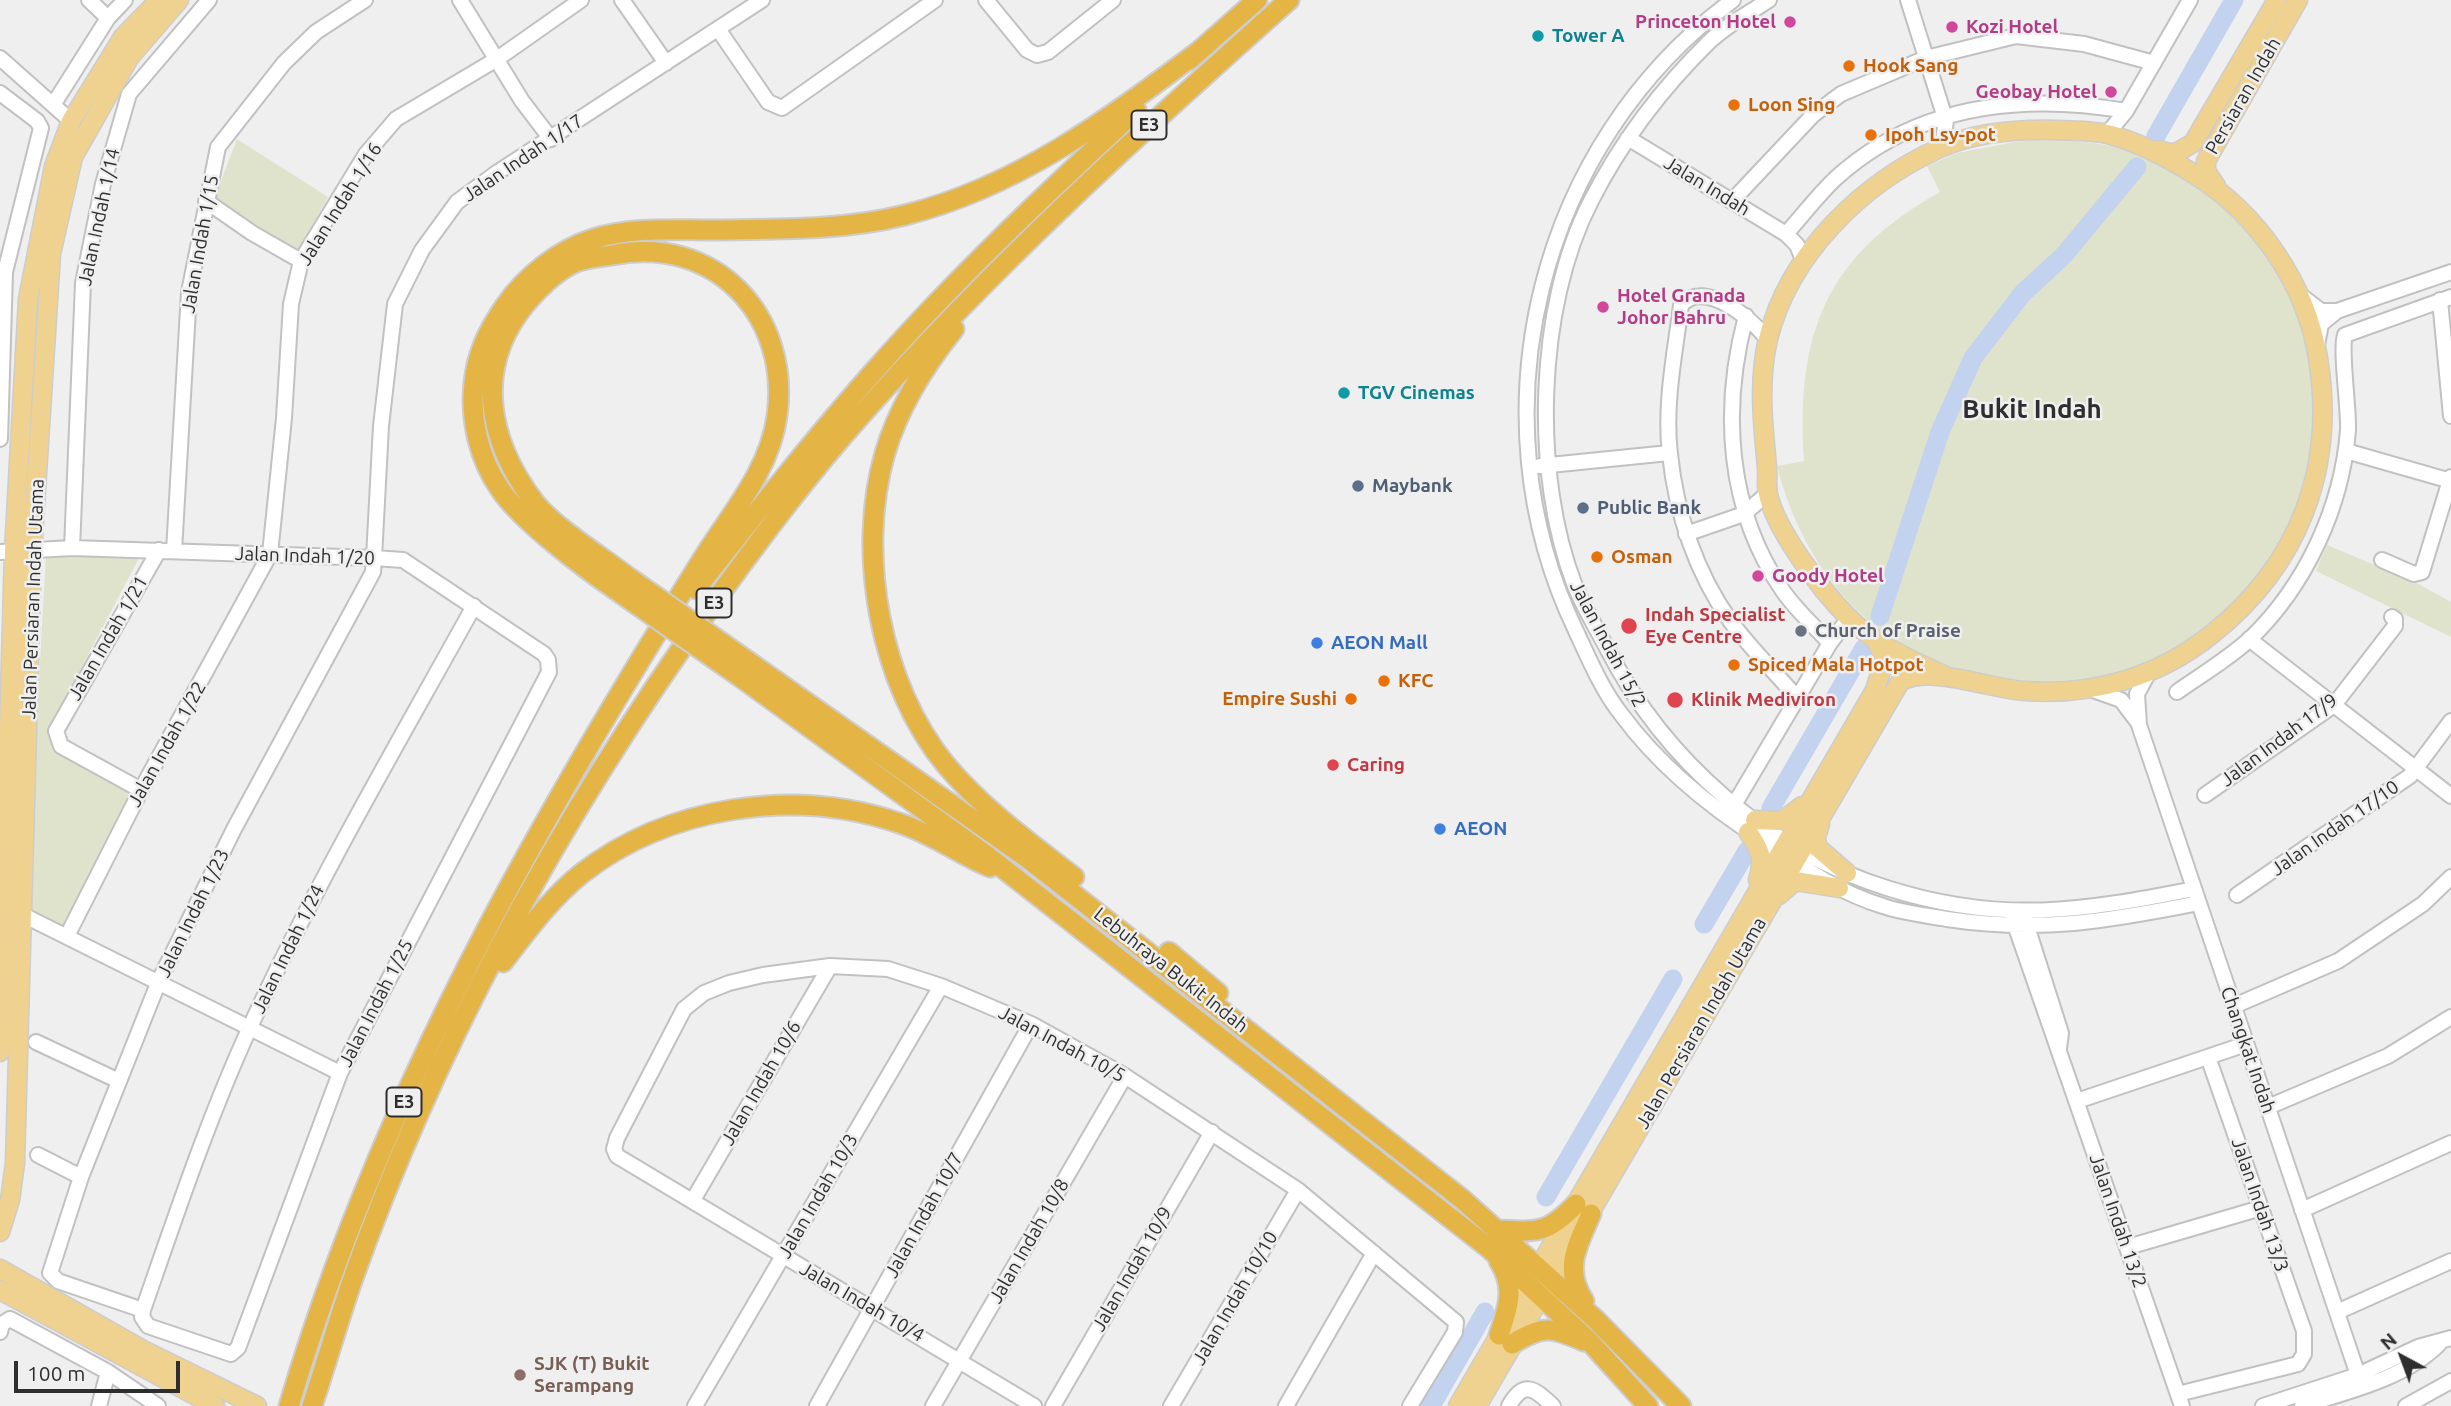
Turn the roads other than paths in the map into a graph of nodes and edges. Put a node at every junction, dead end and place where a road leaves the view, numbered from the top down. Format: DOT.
graph roads {
  1 [pos="89,0"];
  2 [pos="125,0"];
  3 [pos="159,0"];
  4 [pos="180,0"];
  5 [pos="209,0"];
  6 [pos="365,0"];
  7 [pos="460,0"];
  8 [pos="581,0"];
  9 [pos="622,0"];
  10 [pos="762,0"];
  11 [pos="935,0"];
  12 [pos="986,0"];
  13 [pos="1113,0"];
  14 [pos="1257,0"];
  15 [pos="1289,0"];
  16 [pos="1733,0"];
  17 [pos="1769,0"];
  18 [pos="1908,0"];
  19 [pos="2190,0"];
  20 [pos="2266,0"];
  21 [pos="2277,0"];
  22 [pos="2298,0"];
  23 [pos="108,18"];
  24 [pos="2261,28"];
  25 [pos="719,29"];
  26 [pos="1198,52"];
  27 [pos="0,58"];
  28 [pos="1926,58"];
  29 [pos="496,59"];
  30 [pos="666,63"];
  31 [pos="2154,63"];
  32 [pos="0,93"];
  33 [pos="52,105"];
  34 [pos="2126,111"];
  35 [pos="1945,118"];
  36 [pos="71,121"];
  37 [pos="2107,134"];
  38 [pos="1628,138"];
  39 [pos="1969,138"];
  40 [pos="551,139"];
  41 [pos="2130,142"];
  42 [pos="1942,147"];
  43 [pos="2148,148"];
  44 [pos="2220,193"];
  45 [pos="206,201"];
  46 [pos="1732,201"];
  47 [pos="1786,234"];
  48 [pos="1823,236"];
  49 [pos="1013,254"];
  50 [pos="301,261"];
  51 [pos="1804,262"];
  52 [pos="3,271"];
  53 [pos="2451,272"];
  54 [pos="2299,294"];
  55 [pos="2446,298"];
  56 [pos="2337,311"];
  57 [pos="1777,316"];
  58 [pos="1750,318"];
  59 [pos="1768,341"];
  60 [pos="2317,351"];
  61 [pos="2451,416"];
  62 [pos="0,439"];
  63 [pos="2346,451"];
  64 [pos="1669,453"];
  65 [pos="1548,465"];
  66 [pos="1528,467"];
  67 [pos="2451,479"];
  68 [pos="1768,494"];
  69 [pos="1748,511"];
  70 [pos="1776,513"];
  71 [pos="1686,534"];
  72 [pos="72,548"];
  73 [pos="159,551"];
  74 [pos="174,551"];
  75 [pos="15,552"];
  76 [pos="270,554"];
  77 [pos="374,558"];
  78 [pos="2382,560"];
  79 [pos="623,585"];
  80 [pos="474,606"];
  81 [pos="2392,617"];
  82 [pos="1849,618"];
  83 [pos="1874,638"];
  84 [pos="2249,639"];
  85 [pos="1830,643"];
  86 [pos="648,651"];
  87 [pos="548,660"];
  88 [pos="744,668"];
  89 [pos="2149,672"];
  90 [pos="1948,677"];
  91 [pos="2090,689"];
  92 [pos="2177,692"];
  93 [pos="1798,699"];
  94 [pos="2334,705"];
  95 [pos="2451,720"];
  96 [pos="2139,726"];
  97 [pos="2415,768"];
  98 [pos="141,790"];
  99 [pos="2205,795"];
  100 [pos="2451,796"];
  101 [pos="1821,799"];
  102 [pos="1734,805"];
  103 [pos="1752,826"];
  104 [pos="1791,851"];
  105 [pos="1007,874"];
  106 [pos="2451,877"];
  107 [pos="1843,881"];
  108 [pos="2237,895"];
  109 [pos="2197,896"];
  110 [pos="1759,906"];
  111 [pos="2016,911"];
  112 [pos="23,915"];
  113 [pos="2021,927"];
  114 [pos="67,936"];
  115 [pos="830,966"];
  116 [pos="159,981"];
  117 [pos="941,986"];
  118 [pos="476,996"];
  119 [pos="2234,1006"];
  120 [pos="2451,1017"];
  121 [pos="1031,1024"];
  122 [pos="249,1029"];
  123 [pos="36,1042"];
  124 [pos="2246,1044"];
  125 [pos="0,1052"];
  126 [pos="2208,1057"];
  127 [pos="1299,1070"];
  128 [pos="340,1073"];
  129 [pos="1125,1076"];
  130 [pos="119,1081"];
  131 [pos="2077,1101"];
  132 [pos="2268,1107"];
  133 [pos="1212,1132"];
  134 [pos="2451,1143"];
  135 [pos="38,1154"];
  136 [pos="617,1156"];
  137 [pos="81,1177"];
  138 [pos="1298,1190"];
  139 [pos="693,1200"];
  140 [pos="2261,1208"];
  141 [pos="1583,1209"];
  142 [pos="2302,1210"];
  143 [pos="0,1232"];
  144 [pos="1494,1240"];
  145 [pos="2128,1247"];
  146 [pos="1374,1253"];
  147 [pos="783,1256"];
  148 [pos="2451,1261"];
  149 [pos="0,1269"];
  150 [pos="1541,1281"];
  151 [pos="0,1290"];
  152 [pos="873,1307"];
  153 [pos="143,1310"];
  154 [pos="2337,1312"];
  155 [pos="1595,1319"];
  156 [pos="0,1332"];
  157 [pos="1506,1340"];
  158 [pos="2446,1340"];
  159 [pos="1591,1343"];
  160 [pos="960,1361"];
  161 [pos="108,1372"];
  162 [pos="2360,1381"];
  163 [pos="2451,1381"];
  164 [pos="2180,1400"];
  165 [pos="1512,1401"];
  166 [pos="99,1406"];
  167 [pos="158,1406"];
  168 [pos="215,1406"];
  169 [pos="257,1406"];
  170 [pos="289,1406"];
  171 [pos="312,1406"];
  172 [pos="695,1406"];
  173 [pos="817,1406"];
  174 [pos="933,1406"];
  175 [pos="1034,1406"];
  176 [pos="1053,1406"];
  177 [pos="1171,1406"];
  178 [pos="1286,1406"];
  179 [pos="1409,1406"];
  180 [pos="1458,1406"];
  181 [pos="1477,1406"];
  182 [pos="1553,1406"];
  183 [pos="1648,1406"];
  184 [pos="1681,1406"];
  185 [pos="2263,1406"];
  186 [pos="2302,1406"];
  187 [pos="2406,1406"];
  1 -- 23 [label="street"];
  2 -- 23 [label="street"];
  3 -- 36 [label="main road, Jalan Persiaran Indah Utama"];
  4 -- 75 [label="main road, Jalan Persiaran Indah Utama"];
  5 -- 72 [label="street, Jalan Indah 1/14"];
  6 -- 45 [label="street, Jalan Indah 1/15"];
  7 -- 29 [label="street"];
  8 -- 29 [label="street, Jalan Indah 1/16"];
  9 -- 30 [label="street"];
  10 -- 25 [label="street, Jalan Indah 1/17"];
  11 -- 25 [label="street"];
  12 -- 13 [label="street"];
  14 -- 26 [label="highway, E3"];
  15 -- 49 [label="highway, E3"];
  16 -- 66 [label="street, Jalan Indah 15/2"];
  17 -- 38 [label="street, Jalan Indah 15/2"];
  18 -- 28 [label="street"];
  19 -- 31 [label="street"];
  20 -- 24 [label="main road"];
  21 -- 24 [label="main road, Persiaran Indah"];
  22 -- 44 [label="main road, Persiaran Indah"];
  23 -- 33 [label="street"];
  24 -- 43 [label="main road, Persiaran Indah"];
  25 -- 30 [label="street, Jalan Indah 1/17"];
  26 -- 79 [label="highway"];
  26 -- 86 [label="highway, E3"];
  27 -- 33 [label="street"];
  28 -- 31 [label="street"];
  28 -- 35 [label="street"];
  28 -- 46 [label="street"];
  29 -- 40 [label="street"];
  29 -- 50 [label="street, Jalan Indah 1/16"];
  30 -- 40 [label="street, Jalan Indah 1/17"];
  31 -- 34 [label="street"];
  32 -- 52 [label="street"];
  33 -- 36 [label="street"];
  34 -- 35 [label="street"];
  34 -- 37 [label="street"];
  34 -- 41 [label="street"];
  35 -- 39 [label="street"];
  35 -- 42 [label="street"];
  35 -- 47 [label="street"];
  36 -- 75 [label="main road, Jalan Persiaran Indah Utama"];
  37 -- 39 [label="main road, Jalan Persiaran Indah Utama"];
  37 -- 41 [label="main road, Jalan Persiaran Indah Utama"];
  38 -- 46 [label="street, Jalan Indah"];
  38 -- 65 [label="street, Jalan Indah 15/2"];
  39 -- 42 [label="main road, Jalan Persiaran Indah Utama"];
  40 -- 77 [label="street, Jalan Indah 1/17"];
  41 -- 43 [label="main road, Jalan Persiaran Indah Utama"];
  42 -- 48 [label="main road, Jalan Persiaran Indah Utama"];
  43 -- 44 [label="main road, Jalan Persiaran Indah Utama"];
  44 -- 54 [label="main road, Jalan Persiaran Indah Utama"];
  45 -- 50 [label="street"];
  45 -- 74 [label="street, Jalan Indah 1/15"];
  46 -- 47 [label="street, Jalan Indah"];
  47 -- 48 [label="street, Jalan Indah"];
  47 -- 51 [label="street, Jalan Indah"];
  48 -- 51 [label="main road, Jalan Persiaran Indah Utama"];
  49 -- 118 [label="highway, E3"];
  49 -- 127 [label="highway"];
  50 -- 76 [label="street, Jalan Indah 1/16"];
  51 -- 57 [label="main road, Jalan Persiaran Indah Utama"];
  52 -- 62 [label="street"];
  53 -- 56 [label="street"];
  54 -- 56 [label="street"];
  54 -- 60 [label="main road, Jalan Persiaran Indah Utama"];
  55 -- 61 [label="street"];
  55 -- 63 [label="street"];
  56 -- 60 [label="street"];
  57 -- 58 [label="street"];
  57 -- 59 [label="main road, Jalan Persiaran Indah Utama"];
  58 -- 59 [label="street"];
  58 -- 64 [label="street"];
  58 -- 69 [label="street"];
  59 -- 68 [label="main road, Jalan Persiaran Indah Utama"];
  60 -- 89 [label="main road, Jalan Persiaran Indah Utama"];
  63 -- 67 [label="street"];
  63 -- 84 [label="street"];
  64 -- 65 [label="street"];
  64 -- 71 [label="street"];
  65 -- 66 [label="street"];
  65 -- 102 [label="street, Jalan Indah 15/2"];
  66 -- 103 [label="street, Jalan Indah 15/2"];
  67 -- 78 [label="street"];
  68 -- 69 [label="street"];
  68 -- 70 [label="main road, Jalan Persiaran Indah Utama"];
  69 -- 70 [label="street"];
  69 -- 71 [label="street"];
  69 -- 85 [label="street"];
  70 -- 82 [label="main road, Jalan Persiaran Indah Utama"];
  71 -- 93 [label="street"];
  72 -- 73 [label="street, Jalan Indah 1/20"];
  72 -- 75 [label="street, Jalan Indah 1/20"];
  73 -- 74 [label="street, Jalan Indah 1/20"];
  73 -- 98 [label="street, Jalan Indah 1/21"];
  74 -- 76 [label="street, Jalan Indah 1/20"];
  75 -- 112 [label="main road, Jalan Persiaran Indah Utama"];
  75 -- 125 [label="main road, Jalan Persiaran Indah Utama"];
  76 -- 77 [label="street, Jalan Indah 1/20"];
  76 -- 98 [label="street, Jalan Indah 1/22"];
  77 -- 80 [label="street, Jalan Indah 1/20"];
  77 -- 116 [label="street, Jalan Indah 1/23"];
  79 -- 86 [label="highway"];
  79 -- 88 [label="highway, Lebuhraya Bukit Indah, bridge"];
  80 -- 87 [label="street, Jalan Indah 1/20"];
  80 -- 122 [label="street, Jalan Indah 1/24"];
  81 -- 94 [label="street, Jalan Indah 17/9"];
  82 -- 83 [label="main road, Jalan Persiaran Indah Utama"];
  82 -- 85 [label="street"];
  83 -- 90 [label="main road, Jalan Persiaran Indah Utama"];
  83 -- 101 [label="main road, Jalan Persiaran Indah Utama"];
  84 -- 92 [label="street"];
  84 -- 94 [label="street"];
  85 -- 93 [label="street"];
  86 -- 170 [label="highway, E3"];
  87 -- 128 [label="street, Jalan Indah 1/25"];
  88 -- 105 [label="highway, Lebuhraya Bukit Indah"];
  88 -- 127 [label="highway, Lebuhraya Bukit Indah"];
  89 -- 91 [label="main road, Jalan Persiaran Indah Utama"];
  89 -- 96 [label="street, Changkat Indah"];
  90 -- 91 [label="main road, Jalan Persiaran Indah Utama"];
  90 -- 101 [label="main road, Jalan Persiaran Indah Utama"];
  91 -- 96 [label="street, Changkat Indah"];
  93 -- 102 [label="street"];
  94 -- 97 [label="street"];
  94 -- 99 [label="street, Jalan Indah 17/9"];
  95 -- 97 [label="street, Jalan Indah 17/10"];
  96 -- 109 [label="street, Changkat Indah"];
  97 -- 100 [label="street"];
  97 -- 108 [label="street, Jalan Indah 17/10"];
  98 -- 114 [label="street, Jalan Indah 1/22"];
  101 -- 103 [label="main road"];
  101 -- 104 [label="main road, Jalan Persiaran Indah Utama"];
  101 -- 107 [label="main road"];
  102 -- 103 [label="street, Jalan Indah 15/2"];
  103 -- 104 [label="street, Jalan Indah 15/2"];
  103 -- 110 [label="main road"];
  104 -- 107 [label="street, Jalan Indah 15/2"];
  104 -- 110 [label="main road, Jalan Persiaran Indah Utama"];
  105 -- 118 [label="highway"];
  105 -- 144 [label="highway, Lebuhraya Bukit Indah"];
  106 -- 119 [label="street"];
  107 -- 110 [label="main road"];
  107 -- 111 [label="street"];
  107 -- 113 [label="street"];
  109 -- 111 [label="street"];
  109 -- 113 [label="street"];
  109 -- 119 [label="street, Changkat Indah"];
  110 -- 141 [label="main road, Jalan Persiaran Indah Utama"];
  111 -- 113 [label="street, Jalan Indah 13/2"];
  112 -- 114 [label="street"];
  112 -- 143 [label="main road, Jalan Persiaran Indah Utama"];
  113 -- 131 [label="street, Jalan Indah 13/2"];
  114 -- 116 [label="street"];
  115 -- 117 [label="street, Jalan Indah 10/5"];
  115 -- 136 [label="street, Jalan Indah 10/5"];
  115 -- 139 [label="street, Jalan Indah 10/6"];
  116 -- 122 [label="street"];
  116 -- 130 [label="street, Jalan Indah 1/23"];
  117 -- 121 [label="street, Jalan Indah 10/5"];
  117 -- 147 [label="street, Jalan Indah 10/3"];
  118 -- 171 [label="highway, E3"];
  119 -- 124 [label="street, Changkat Indah"];
  120 -- 132 [label="street"];
  121 -- 129 [label="street, Jalan Indah 10/5"];
  121 -- 152 [label="street, Jalan Indah 10/7"];
  122 -- 128 [label="street"];
  122 -- 153 [label="street, Jalan Indah 1/24"];
  123 -- 130 [label="street"];
  124 -- 126 [label="street"];
  124 -- 132 [label="street, Changkat Indah"];
  126 -- 131 [label="street"];
  126 -- 140 [label="street, Jalan Indah 13/3"];
  127 -- 144 [label="highway, Lebuhraya Bukit Indah"];
  128 -- 153 [label="street, Jalan Indah 1/25"];
  129 -- 133 [label="street, Jalan Indah 10/5"];
  129 -- 160 [label="street, Jalan Indah 10/8"];
  130 -- 137 [label="street, Jalan Indah 1/23"];
  131 -- 145 [label="street, Jalan Indah 13/2"];
  132 -- 142 [label="street, Changkat Indah"];
  133 -- 138 [label="street, Jalan Indah 10/5"];
  133 -- 176 [label="street, Jalan Indah 10/9"];
  134 -- 142 [label="street"];
  135 -- 137 [label="street"];
  136 -- 139 [label="street, Jalan Indah 10/4"];
  137 -- 153 [label="street, Jalan Indah 1/23"];
  138 -- 146 [label="street, Jalan Indah 10/5"];
  138 -- 177 [label="street, Jalan Indah 10/10"];
  139 -- 147 [label="street, Jalan Indah 10/4"];
  140 -- 145 [label="street"];
  140 -- 164 [label="street, Jalan Indah 13/3"];
  141 -- 144 [label="highway"];
  141 -- 150 [label="main road, Jalan Persiaran Indah Utama"];
  141 -- 155 [label="highway"];
  142 -- 154 [label="street, Changkat Indah"];
  144 -- 150 [label="highway, Lebuhraya Bukit Indah"];
  144 -- 157 [label="highway"];
  145 -- 164 [label="street, Jalan Indah 13/2"];
  146 -- 178 [label="street"];
  146 -- 179 [label="street, Jalan Indah 10/5"];
  147 -- 152 [label="street, Jalan Indah 10/4"];
  147 -- 172 [label="street, Jalan Indah 10/3"];
  148 -- 154 [label="street"];
  149 -- 169 [label="main road"];
  150 -- 155 [label="highway, Lebuhraya Bukit Indah"];
  150 -- 157 [label="main road, Jalan Persiaran Indah Utama"];
  150 -- 159 [label="highway, Lebuhraya Bukit Indah"];
  151 -- 168 [label="main road"];
  152 -- 160 [label="street, Jalan Indah 10/4"];
  152 -- 173 [label="street, Jalan Indah 10/7"];
  154 -- 162 [label="street, Changkat Indah"];
  155 -- 184 [label="highway, Lebuhraya Bukit Indah"];
  156 -- 161 [label="street"];
  157 -- 159 [label="highway"];
  157 -- 180 [label="main road, Jalan Persiaran Indah Utama"];
  157 -- 181 [label="main road, Jalan Persiaran Indah Utama"];
  158 -- 162 [label="street"];
  159 -- 183 [label="highway, Lebuhraya Bukit Indah"];
  160 -- 174 [label="street, Jalan Indah 10/8"];
  160 -- 175 [label="street, Jalan Indah 10/4"];
  161 -- 166 [label="street"];
  161 -- 167 [label="street"];
  162 -- 185 [label="street"];
  162 -- 186 [label="street"];
  163 -- 187 [label="street"];
  165 -- 182 [label="street"];
}
